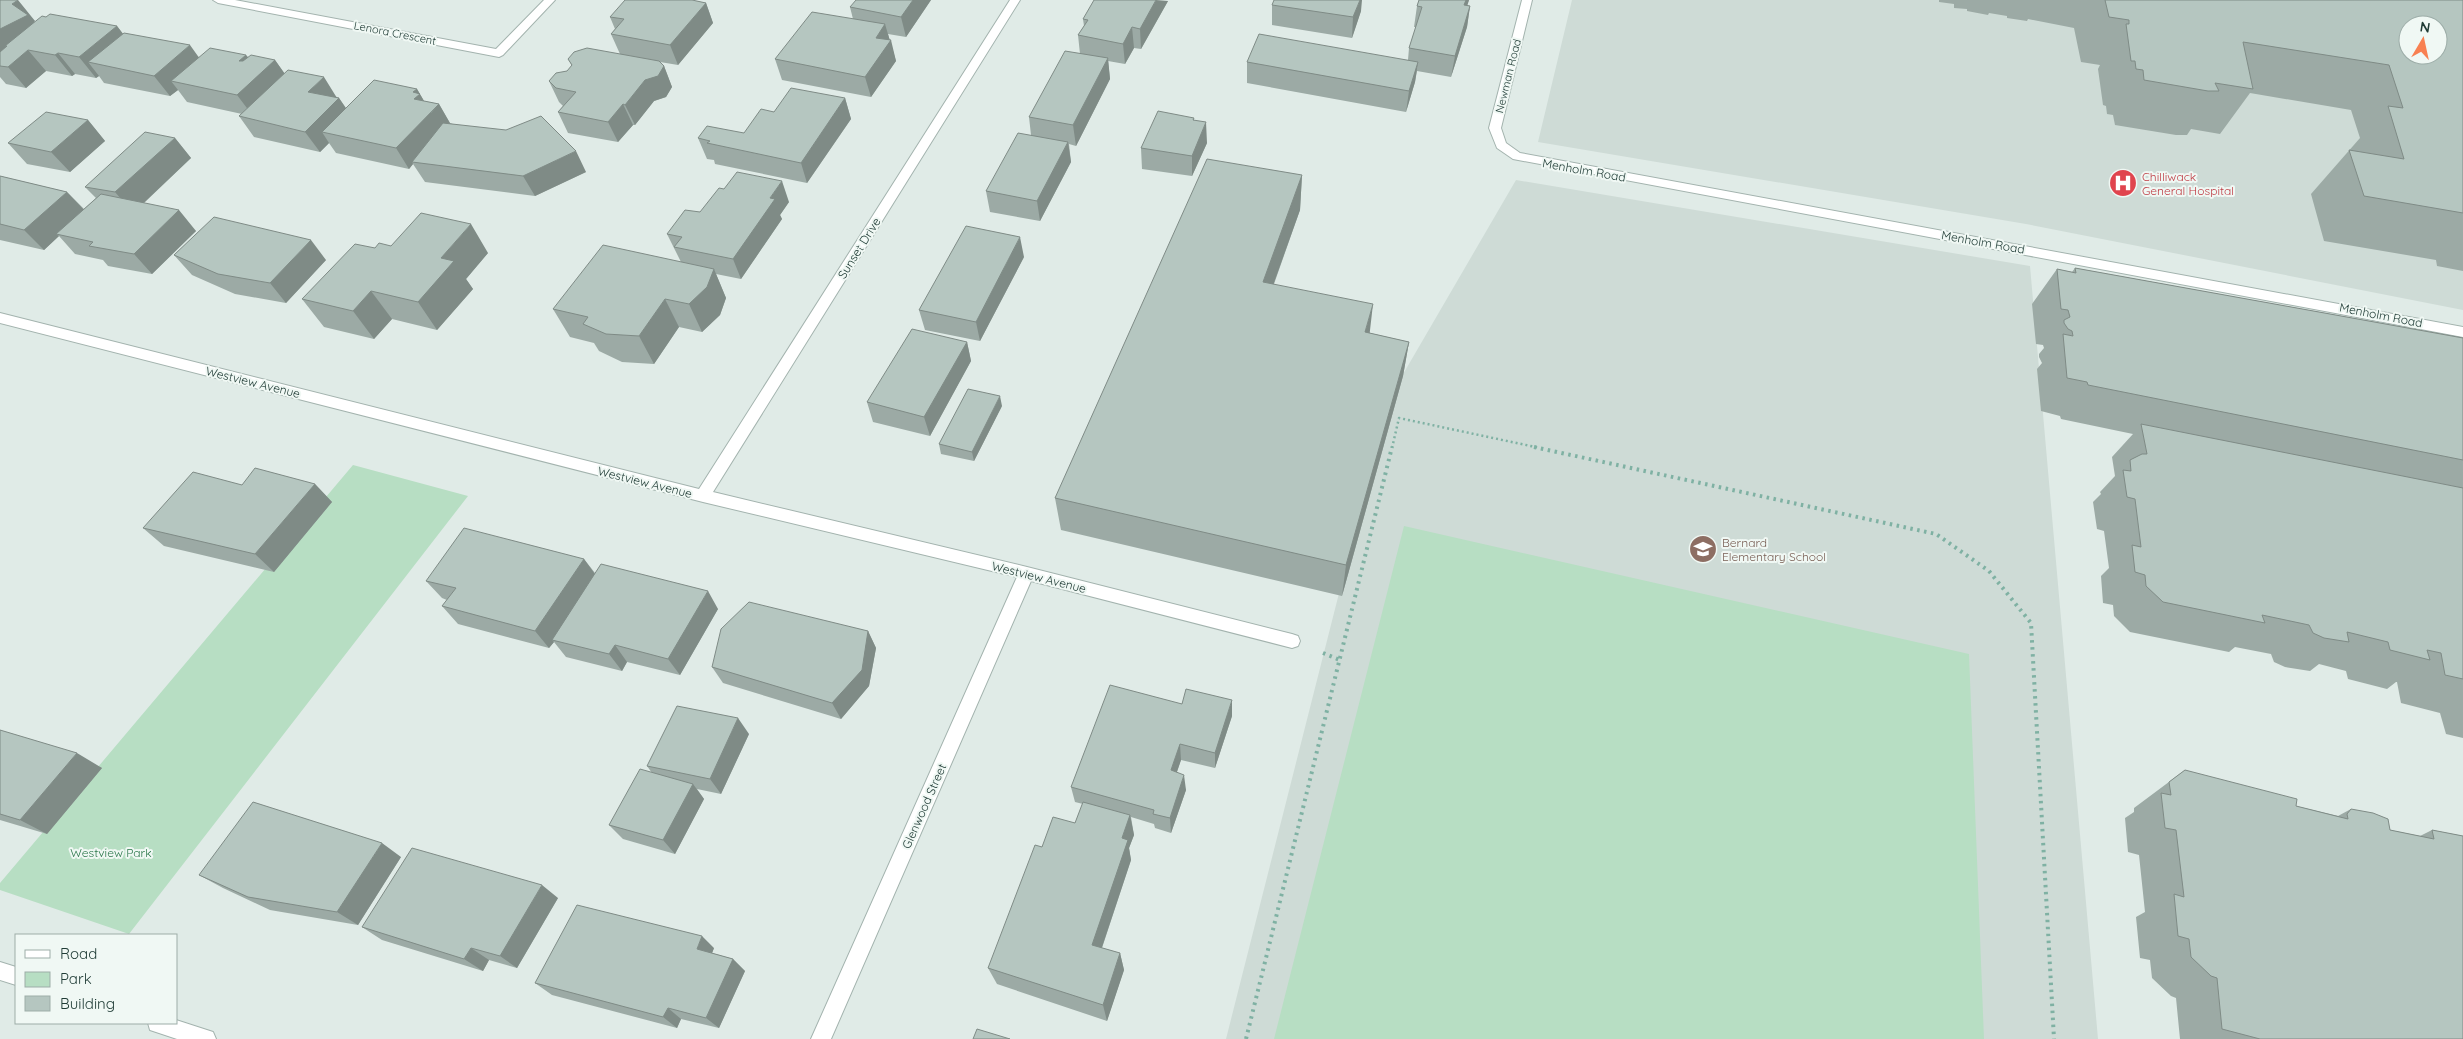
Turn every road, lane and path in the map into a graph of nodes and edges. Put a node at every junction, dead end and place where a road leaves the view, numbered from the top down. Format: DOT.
graph roads {
  1 [pos="218,0"];
  2 [pos="550,0"];
  3 [pos="1015,0"];
  4 [pos="1527,0"];
  5 [pos="1504,149"];
  6 [pos="0,318"];
  7 [pos="2463,332"];
  8 [pos="703,496"];
  9 [pos="1027,573"];
  10 [pos="1292,641"];
  11 [pos="0,971"];
  12 [pos="15,976"];
  13 [pos="160,1024"];
  14 [pos="206,1039"];
  15 [pos="821,1039"];
  16 [pos="1246,1039"];
  17 [pos="2054,1039"];
  1 -- 2 [label="street, Lenora Crescent"];
  3 -- 8 [label="street, Sunset Drive"];
  4 -- 5 [label="street, Newman Road"];
  5 -- 7 [label="street, Menholm Road"];
  6 -- 8 [label="street, Westview Avenue"];
  8 -- 9 [label="street, Westview Avenue"];
  9 -- 10 [label="street, Westview Avenue"];
  9 -- 15 [label="street, Glenwood Street"];
  11 -- 12 [label="street"];
  13 -- 14 [label="street"];
  16 -- 17 [label="path"];
}
